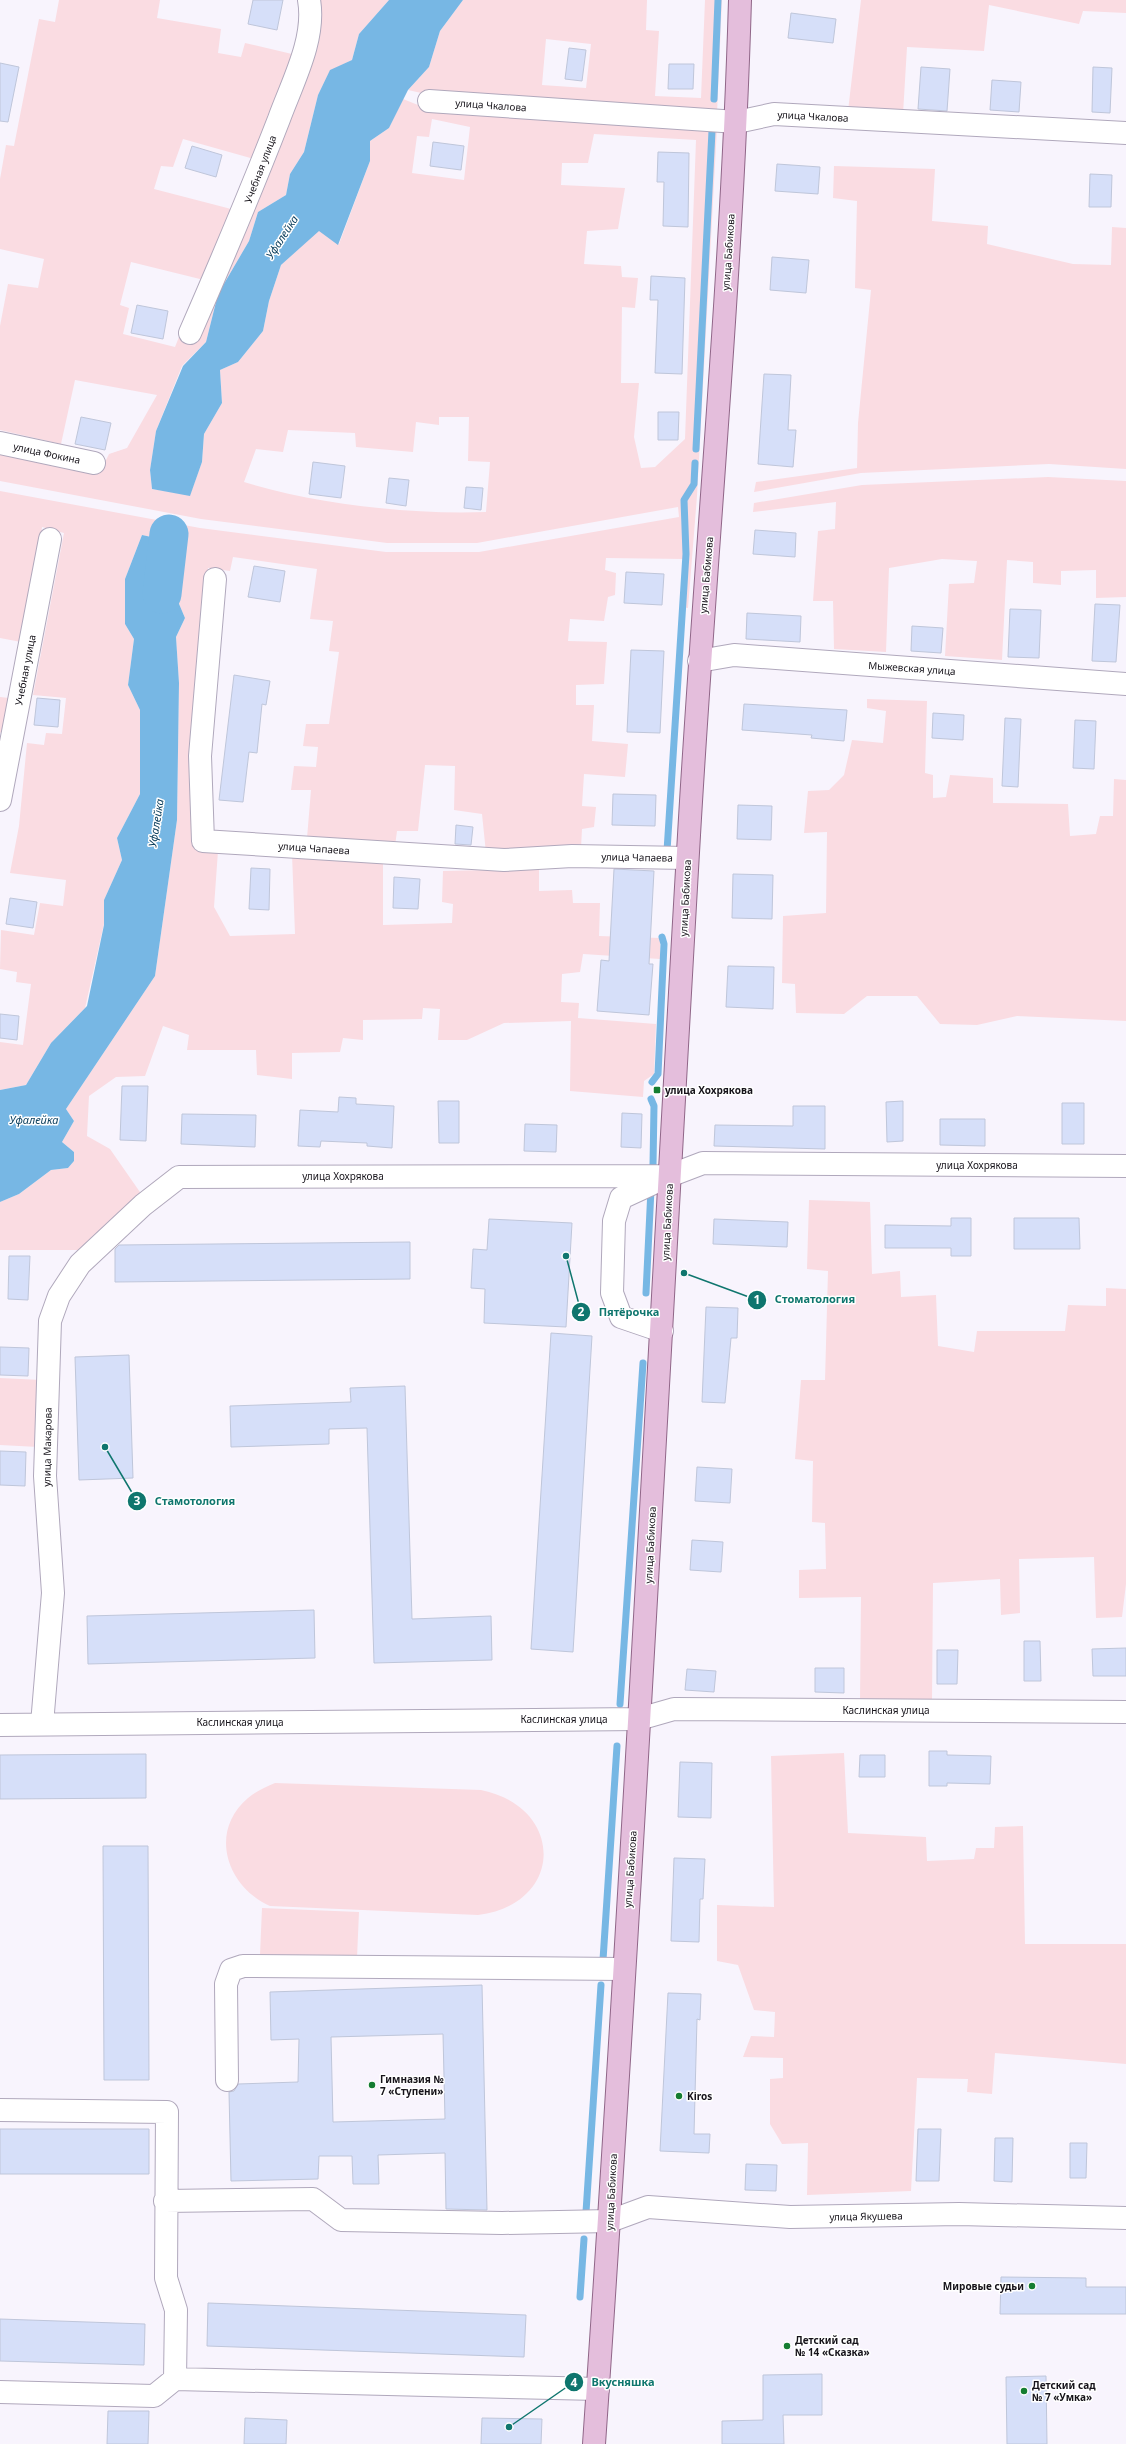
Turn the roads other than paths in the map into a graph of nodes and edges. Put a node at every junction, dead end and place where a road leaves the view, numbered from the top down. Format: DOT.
graph roads {
  1 [pos="309,0"];
  2 [pos="740,0"];
  3 [pos="429,102"];
  4 [pos="737,122"];
  5 [pos="1126,133"];
  6 [pos="190,333"];
  7 [pos="0,443"];
  8 [pos="94,463"];
  9 [pos="50,540"];
  10 [pos="215,579"];
  11 [pos="699,661"];
  12 [pos="1126,684"];
  13 [pos="0,800"];
  14 [pos="687,858"];
  15 [pos="1126,1166"];
  16 [pos="669,1176"];
  17 [pos="143,1204"];
  18 [pos="662,1331"];
  19 [pos="1126,1712"];
  20 [pos="639,1719"];
  21 [pos="42,1724"];
  22 [pos="0,1725"];
  23 [pos="623,1969"];
  24 [pos="227,2080"];
  25 [pos="0,2110"];
  26 [pos="165,2201"];
  27 [pos="1126,2218"];
  28 [pos="610,2221"];
  29 [pos="174,2379"];
  30 [pos="598,2389"];
  31 [pos="0,2392"];
  32 [pos="594,2444"];
  1 -- 6 [label="street, Учебная улица"];
  2 -- 4 [label="main road, улица Бабикова"];
  3 -- 4 [label="street, улица Чкалова"];
  4 -- 5 [label="street, улица Чкалова"];
  4 -- 11 [label="main road, улица Бабикова"];
  7 -- 8 [label="street, улица Фокина"];
  9 -- 13 [label="street, Учебная улица"];
  10 -- 14 [label="street, улица Чапаева"];
  11 -- 12 [label="street, Мыжевская улица"];
  11 -- 14 [label="main road, улица Бабикова"];
  14 -- 16 [label="main road, улица Бабикова"];
  15 -- 16 [label="street, улица Хохрякова"];
  16 -- 17 [label="street, улица Хохрякова"];
  16 -- 18 [label="main road, улица Бабикова"];
  16 -- 18 [label="street"];
  17 -- 21 [label="street, улица Макарова"];
  18 -- 20 [label="main road, улица Бабикова"];
  19 -- 20 [label="street, Каслинская улица"];
  20 -- 21 [label="street, Каслинская улица"];
  20 -- 23 [label="main road, улица Бабикова"];
  21 -- 22 [label="street, Каслинская улица"];
  23 -- 24 [label="street"];
  23 -- 28 [label="main road, улица Бабикова"];
  25 -- 26 [label="street"];
  26 -- 28 [label="street, улица Якушева"];
  26 -- 29 [label="street"];
  27 -- 28 [label="street, улица Якушева"];
  28 -- 30 [label="main road, улица Бабикова"];
  29 -- 30 [label="street"];
  29 -- 31 [label="street"];
  30 -- 32 [label="main road, улица Бабикова"];
}
